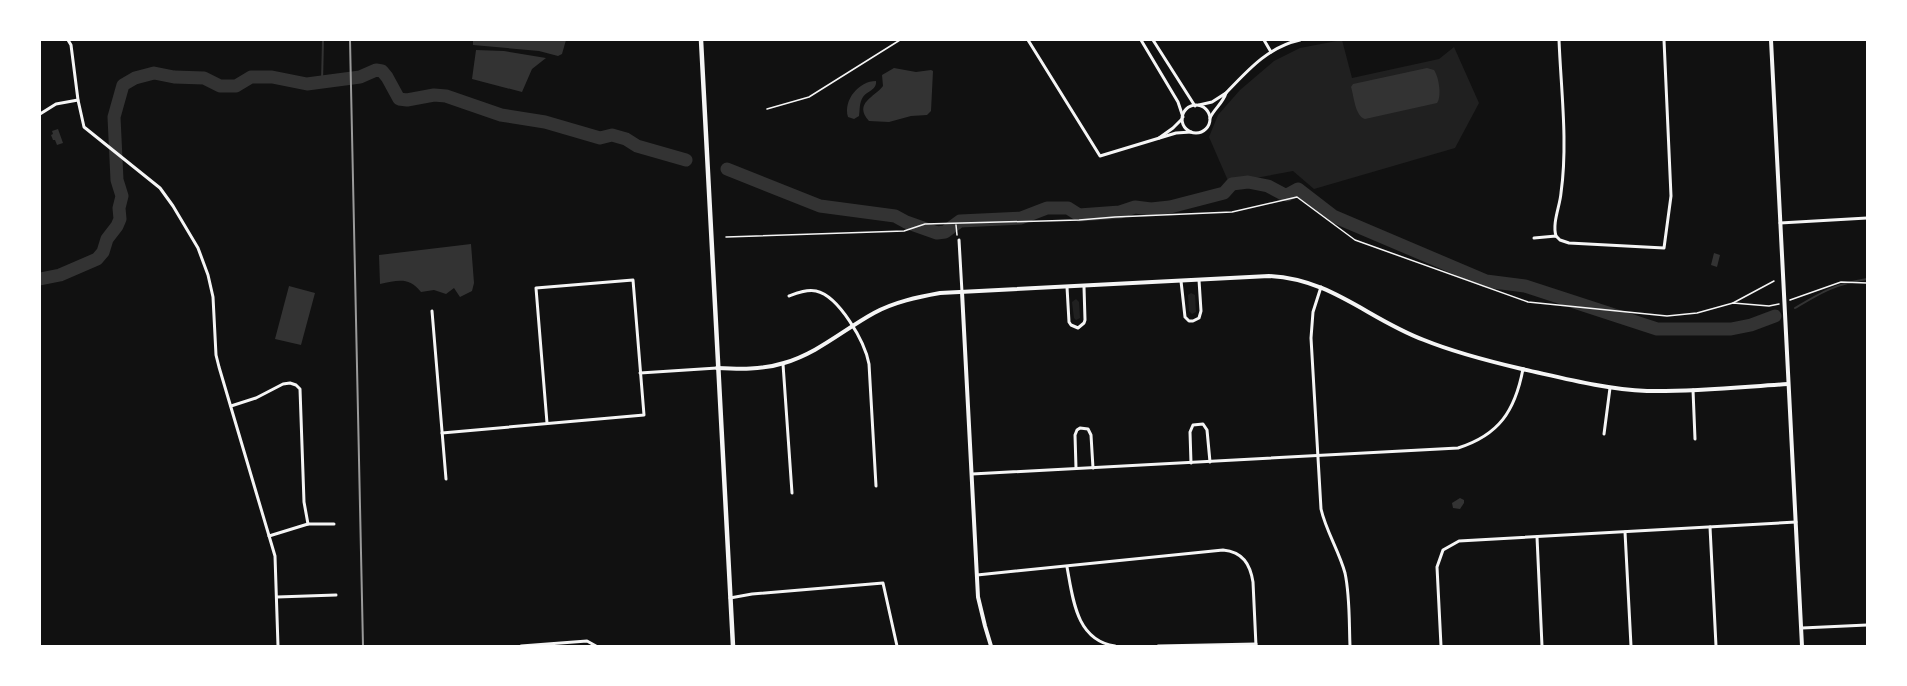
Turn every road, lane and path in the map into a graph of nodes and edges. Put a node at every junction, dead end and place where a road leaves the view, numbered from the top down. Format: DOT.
graph roads {
  1 [pos="68,40"];
  2 [pos="701,40"];
  3 [pos="900,40"];
  4 [pos="1028,40"];
  5 [pos="1140,40"];
  6 [pos="1153,40"];
  7 [pos="1264,40"];
  8 [pos="1300,40"];
  9 [pos="1559,40"];
  10 [pos="1664,40"];
  11 [pos="1771,40"];
  12 [pos="1271,52"];
  13 [pos="1226,93"];
  14 [pos="78,100"];
  15 [pos="1197,106"];
  16 [pos="767,109"];
  17 [pos="40,114"];
  18 [pos="1182,118"];
  19 [pos="1210,118"];
  20 [pos="1192,132"];
  21 [pos="1159,138"];
  22 [pos="1867,218"];
  23 [pos="1780,223"];
  24 [pos="955,224"];
  25 [pos="1556,236"];
  26 [pos="726,237"];
  27 [pos="1534,238"];
  28 [pos="959,240"];
  29 [pos="1199,280"];
  30 [pos="1182,281"];
  31 [pos="1774,281"];
  32 [pos="1867,283"];
  33 [pos="1067,287"];
  34 [pos="1084,287"];
  35 [pos="1321,287"];
  36 [pos="962,292"];
  37 [pos="789,296"];
  38 [pos="1789,301"];
  39 [pos="1734,303"];
  40 [pos="1781,303"];
  41 [pos="432,311"];
  42 [pos="852,326"];
  43 [pos="783,364"];
  44 [pos="717,368"];
  45 [pos="1523,369"];
  46 [pos="640,373"];
  47 [pos="1788,384"];
  48 [pos="1610,388"];
  49 [pos="1693,390"];
  50 [pos="231,406"];
  51 [pos="547,424"];
  52 [pos="442,433"];
  53 [pos="1604,434"];
  54 [pos="1695,439"];
  55 [pos="1317,457"];
  56 [pos="1210,462"];
  57 [pos="1191,463"];
  58 [pos="1076,468"];
  59 [pos="1093,468"];
  60 [pos="972,474"];
  61 [pos="446,479"];
  62 [pos="876,486"];
  63 [pos="792,493"];
  64 [pos="1796,522"];
  65 [pos="308,524"];
  66 [pos="334,524"];
  67 [pos="1710,528"];
  68 [pos="1625,532"];
  69 [pos="269,536"];
  70 [pos="1537,536"];
  71 [pos="1067,567"];
  72 [pos="977,575"];
  73 [pos="336,595"];
  74 [pos="277,597"];
  75 [pos="730,598"];
  76 [pos="1867,625"];
  77 [pos="1802,628"];
  78 [pos="1256,645"];
  79 [pos="278,646"];
  80 [pos="521,646"];
  81 [pos="596,646"];
  82 [pos="733,646"];
  83 [pos="896,646"];
  84 [pos="991,646"];
  85 [pos="1115,646"];
  86 [pos="1158,646"];
  87 [pos="1350,646"];
  88 [pos="1441,646"];
  89 [pos="1542,646"];
  90 [pos="1631,646"];
  91 [pos="1716,646"];
  92 [pos="1802,646"];
  1 -- 14 [label="street"];
  2 -- 44 [label="main road"];
  3 -- 16 [label="path"];
  4 -- 21 [label="street"];
  5 -- 18 [label="street"];
  6 -- 15 [label="street"];
  7 -- 12 [label="street"];
  8 -- 12 [label="street"];
  9 -- 25 [label="street"];
  10 -- 25 [label="street"];
  11 -- 23 [label="street"];
  12 -- 13 [label="street"];
  13 -- 15 [label="street"];
  13 -- 19 [label="street"];
  14 -- 17 [label="street"];
  14 -- 50 [label="street"];
  15 -- 18 [label="street"];
  15 -- 19 [label="street"];
  18 -- 20 [label="street"];
  18 -- 21 [label="street"];
  19 -- 20 [label="street"];
  20 -- 21 [label="street"];
  22 -- 23 [label="street"];
  23 -- 47 [label="street"];
  24 -- 26 [label="path"];
  24 -- 28 [label="path"];
  24 -- 39 [label="path"];
  25 -- 27 [label="street"];
  28 -- 36 [label="street"];
  29 -- 30 [label="street"];
  29 -- 30 [label="street"];
  29 -- 35 [label="street"];
  30 -- 34 [label="street"];
  31 -- 39 [label="path"];
  32 -- 38 [label="path"];
  33 -- 34 [label="street"];
  33 -- 34 [label="street"];
  33 -- 36 [label="street"];
  35 -- 45 [label="street"];
  35 -- 55 [label="street"];
  36 -- 42 [label="street"];
  36 -- 60 [label="street"];
  37 -- 42 [label="street"];
  39 -- 40 [label="path"];
  41 -- 52 [label="street"];
  42 -- 43 [label="street"];
  42 -- 62 [label="street"];
  43 -- 44 [label="street"];
  43 -- 63 [label="street"];
  44 -- 46 [label="street"];
  44 -- 75 [label="main road"];
  45 -- 48 [label="street"];
  45 -- 55 [label="street"];
  46 -- 51 [label="street"];
  46 -- 51 [label="street"];
  47 -- 49 [label="street"];
  47 -- 64 [label="street"];
  48 -- 49 [label="street"];
  48 -- 53 [label="street"];
  49 -- 54 [label="street"];
  50 -- 65 [label="street"];
  50 -- 69 [label="street"];
  51 -- 52 [label="street"];
  52 -- 61 [label="street"];
  55 -- 56 [label="street"];
  55 -- 87 [label="street"];
  56 -- 57 [label="street"];
  56 -- 57 [label="street"];
  57 -- 59 [label="street"];
  58 -- 59 [label="street"];
  58 -- 59 [label="street"];
  58 -- 60 [label="street"];
  60 -- 72 [label="street"];
  64 -- 67 [label="street"];
  64 -- 77 [label="street"];
  65 -- 66 [label="street"];
  65 -- 69 [label="street"];
  67 -- 68 [label="street"];
  67 -- 91 [label="street"];
  68 -- 70 [label="street"];
  68 -- 90 [label="street"];
  69 -- 74 [label="street"];
  70 -- 88 [label="street"];
  70 -- 89 [label="street"];
  71 -- 72 [label="street"];
  71 -- 78 [label="street"];
  71 -- 85 [label="street"];
  72 -- 84 [label="street"];
  73 -- 74 [label="street"];
  74 -- 79 [label="street"];
  75 -- 82 [label="main road"];
  75 -- 83 [label="street"];
  76 -- 77 [label="street"];
  77 -- 92 [label="street"];
  78 -- 86 [label="street"];
  80 -- 81 [label="street"];
}
